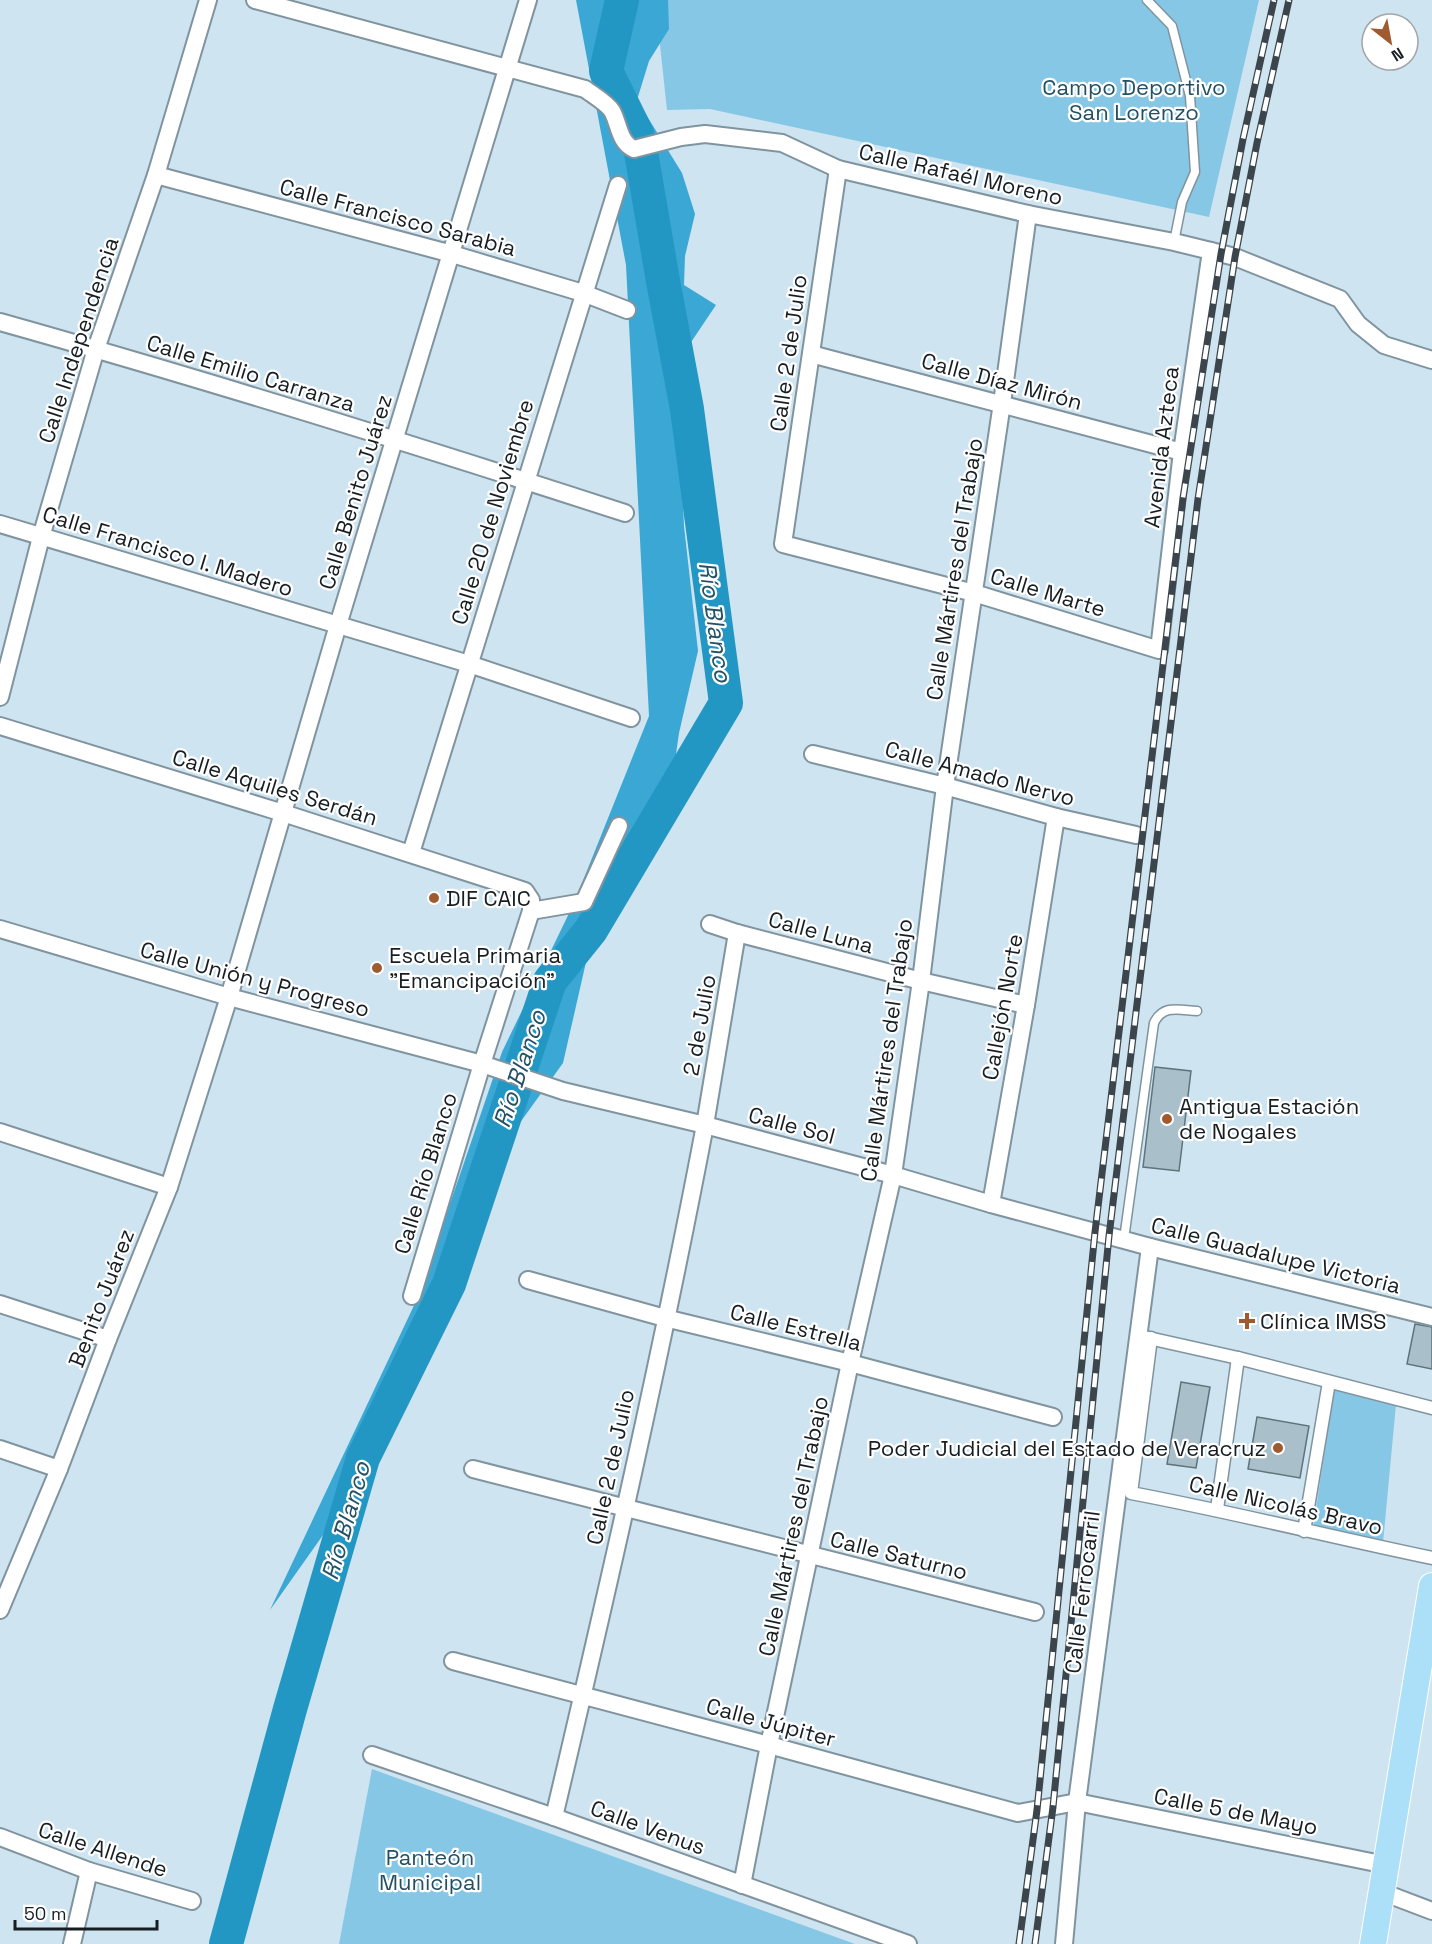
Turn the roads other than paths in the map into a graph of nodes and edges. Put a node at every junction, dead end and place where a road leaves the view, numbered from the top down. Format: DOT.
graph roads {
  1 [pos="208,0"];
  2 [pos="255,0"];
  3 [pos="528,0"];
  4 [pos="1148,0"];
  5 [pos="508,68"];
  6 [pos="838,169"];
  7 [pos="156,175"];
  8 [pos="618,185"];
  9 [pos="1028,214"];
  10 [pos="1174,242"];
  11 [pos="1211,251"];
  12 [pos="452,254"];
  13 [pos="583,293"];
  14 [pos="627,310"];
  15 [pos="0,322"];
  16 [pos="96,349"];
  17 [pos="811,354"];
  18 [pos="1432,360"];
  19 [pos="1002,404"];
  20 [pos="395,440"];
  21 [pos="1182,452"];
  22 [pos="525,481"];
  23 [pos="625,513"];
  24 [pos="0,524"];
  25 [pos="41,537"];
  26 [pos="783,544"];
  27 [pos="974,593"];
  28 [pos="338,625"];
  29 [pos="1159,650"];
  30 [pos="469,664"];
  31 [pos="0,697"];
  32 [pos="632,718"];
  33 [pos="0,726"];
  34 [pos="813,754"];
  35 [pos="945,786"];
  36 [pos="283,813"];
  37 [pos="1056,817"];
  38 [pos="619,826"];
  39 [pos="1136,835"];
  40 [pos="411,853"];
  41 [pos="531,906"];
  42 [pos="710,924"];
  43 [pos="0,929"];
  44 [pos="737,933"];
  45 [pos="921,981"];
  46 [pos="229,997"];
  47 [pos="1026,1005"];
  48 [pos="1197,1011"];
  49 [pos="482,1064"];
  50 [pos="499,1069"];
  51 [pos="705,1125"];
  52 [pos="0,1132"];
  53 [pos="893,1175"];
  54 [pos="169,1187"];
  55 [pos="991,1204"];
  56 [pos="1117,1238"];
  57 [pos="1150,1247"];
  58 [pos="528,1280"];
  59 [pos="412,1296"];
  60 [pos="0,1304"];
  61 [pos="1432,1317"];
  62 [pos="665,1318"];
  63 [pos="1144,1337"];
  64 [pos="108,1339"];
  65 [pos="1238,1358"];
  66 [pos="850,1363"];
  67 [pos="1329,1382"];
  68 [pos="1432,1408"];
  69 [pos="1053,1417"];
  70 [pos="0,1449"];
  71 [pos="59,1469"];
  72 [pos="473,1469"];
  73 [pos="625,1507"];
  74 [pos="1217,1509"];
  75 [pos="1304,1531"];
  76 [pos="810,1555"];
  77 [pos="1432,1558"];
  78 [pos="1432,1586"];
  79 [pos="0,1610"];
  80 [pos="1035,1612"];
  81 [pos="453,1661"];
  82 [pos="583,1697"];
  83 [pos="769,1745"];
  84 [pos="372,1755"];
  85 [pos="1077,1802"];
  86 [pos="554,1817"];
  87 [pos="0,1838"];
  88 [pos="1386,1865"];
  89 [pos="89,1871"];
  90 [pos="742,1885"];
  91 [pos="1382,1892"];
  92 [pos="192,1901"];
  93 [pos="1432,1911"];
  94 [pos="72,1944"];
  95 [pos="908,1944"];
  96 [pos="1064,1944"];
  97 [pos="1373,1944"];
  1 -- 7 [label="street, Calle Independencia"];
  2 -- 5 [label="street"];
  3 -- 5 [label="street, Calle Benito Juárez"];
  4 -- 10 [label="lane"];
  5 -- 6 [label="street, Calle Rafaél Moreno"];
  5 -- 12 [label="street, Calle Benito Juárez"];
  6 -- 9 [label="street, Calle Rafaél Moreno"];
  6 -- 17 [label="street, Calle 2 de Julio"];
  7 -- 12 [label="street, Calle Francisco Sarabia"];
  7 -- 16 [label="street, Calle Independencia"];
  8 -- 13 [label="street, Calle 20 de Noviembre"];
  9 -- 10 [label="street, Calle Rafaél Moreno"];
  9 -- 19 [label="street, Calle Mártires del Trabajo"];
  10 -- 11 [label="street, Calle Rafaél Moreno"];
  11 -- 18 [label="street, Calle Rafaél Moreno"];
  11 -- 21 [label="street, Avenida Azteca"];
  12 -- 13 [label="street, Calle Francisco Sarabia"];
  12 -- 20 [label="street, Calle Benito Juárez"];
  13 -- 14 [label="street, Calle Francisco Sarabia"];
  13 -- 22 [label="street, Calle 20 de Noviembre"];
  15 -- 16 [label="street, Calle Emilio Carranza"];
  16 -- 20 [label="street, Calle Emilio Carranza"];
  16 -- 25 [label="street, Calle Independencia"];
  17 -- 19 [label="street, Calle Díaz Mirón"];
  17 -- 26 [label="street, Calle 2 de Julio"];
  19 -- 21 [label="street, Calle Díaz Mirón"];
  19 -- 27 [label="street, Calle Mártires del Trabajo"];
  20 -- 22 [label="street, Calle Emilio Carranza"];
  20 -- 28 [label="street, Calle Benito Juárez"];
  21 -- 29 [label="street, Avenida Azteca"];
  22 -- 23 [label="street, Calle Emilio Carranza"];
  22 -- 30 [label="street, Calle 20 de Noviembre"];
  24 -- 25 [label="street, Calle Francisco I. Madero"];
  25 -- 28 [label="street, Calle Francisco I. Madero"];
  25 -- 31 [label="street, Calle Independencia"];
  26 -- 27 [label="street, Calle Marte"];
  27 -- 29 [label="street, Calle Marte"];
  27 -- 35 [label="street, Calle Mártires del Trabajo"];
  28 -- 30 [label="street, Calle Francisco I. Madero"];
  28 -- 36 [label="street, Calle Benito Juárez"];
  30 -- 32 [label="street, Calle Francisco I. Madero"];
  30 -- 40 [label="street, Calle 20 de Noviembre"];
  33 -- 36 [label="street, Calle Aquiles Serdán"];
  34 -- 35 [label="street, Calle Amado Nervo"];
  35 -- 37 [label="street, Calle Amado Nervo"];
  35 -- 45 [label="street, Calle Mártires del Trabajo"];
  36 -- 40 [label="street, Calle Aquiles Serdán"];
  36 -- 46 [label="street, Calle Benito Juárez"];
  37 -- 39 [label="street, Calle Amado Nervo"];
  37 -- 47 [label="street, Callejón Norte"];
  38 -- 41 [label="street"];
  40 -- 41 [label="street, Calle Aquiles Serdán"];
  41 -- 49 [label="street, Calle Río Blanco"];
  42 -- 44 [label="street, Calle Luna"];
  43 -- 46 [label="street, Calle Unión y Progreso"];
  44 -- 45 [label="street, Calle Luna"];
  44 -- 51 [label="street, 2 de Julio"];
  45 -- 47 [label="street, Calle Luna"];
  45 -- 53 [label="street, Calle Mártires del Trabajo"];
  46 -- 49 [label="street, Calle Unión y Progreso"];
  46 -- 54 [label="street, Benito Juárez"];
  47 -- 55 [label="street, Callejón Norte"];
  48 -- 56 [label="lane"];
  49 -- 50 [label="street, Calle Unión y Progreso"];
  49 -- 59 [label="street, Calle Río Blanco"];
  50 -- 51 [label="street, Calle Sol"];
  51 -- 53 [label="street, Calle Sol"];
  51 -- 62 [label="street, Calle 2 de Julio"];
  52 -- 54 [label="street"];
  53 -- 55 [label="street, Calle Sol"];
  53 -- 66 [label="street, Calle Mártires del Trabajo"];
  54 -- 64 [label="street, Benito Juárez"];
  55 -- 56 [label="street, Calle Sol"];
  56 -- 57 [label="street, Calle Guadalupe Victoria"];
  57 -- 61 [label="street, Calle Guadalupe Victoria"];
  57 -- 63 [label="street, Calle Ferrocarril"];
  58 -- 62 [label="street, Calle Estrella"];
  60 -- 64 [label="street"];
  62 -- 66 [label="street, Calle Estrella"];
  62 -- 73 [label="street, Calle 2 de Julio"];
  63 -- 65 [label="street"];
  63 -- 74 [label="street, Calle Nicolás Bravo"];
  63 -- 85 [label="street, Calle Ferrocarril"];
  64 -- 71 [label="street, Benito Juárez"];
  65 -- 67 [label="street"];
  65 -- 74 [label="street"];
  66 -- 69 [label="street, Calle Estrella"];
  66 -- 76 [label="street, Calle Mártires del Trabajo"];
  67 -- 68 [label="street"];
  67 -- 75 [label="street"];
  70 -- 71 [label="street"];
  71 -- 79 [label="street, Benito Juárez"];
  72 -- 73 [label="street, Calle Saturno"];
  73 -- 76 [label="street, Calle Saturno"];
  73 -- 82 [label="street, Calle 2 de Julio"];
  74 -- 75 [label="street, Calle Nicolás Bravo"];
  75 -- 77 [label="street, Calle Nicolás Bravo"];
  76 -- 80 [label="street, Calle Saturno"];
  76 -- 83 [label="street, Calle Mártires del Trabajo"];
  78 -- 88 [label="main road"];
  81 -- 82 [label="street, Calle Júpiter"];
  82 -- 83 [label="street, Calle Júpiter"];
  82 -- 86 [label="street, Calle 2 de Julio"];
  83 -- 85 [label="street, Calle Júpiter"];
  83 -- 90 [label="street, Calle Mártires del Trabajo"];
  84 -- 86 [label="street, Calle Venus"];
  85 -- 88 [label="street, Calle 5 de Mayo"];
  85 -- 96 [label="street, Calle Ferrocarril"];
  86 -- 90 [label="street, Calle Venus"];
  87 -- 89 [label="street, Calle Allende"];
  88 -- 91 [label="main road"];
  89 -- 92 [label="street, Calle Allende"];
  89 -- 94 [label="street"];
  90 -- 95 [label="street, Calle Venus"];
  91 -- 93 [label="street"];
  91 -- 97 [label="main road"];
}
